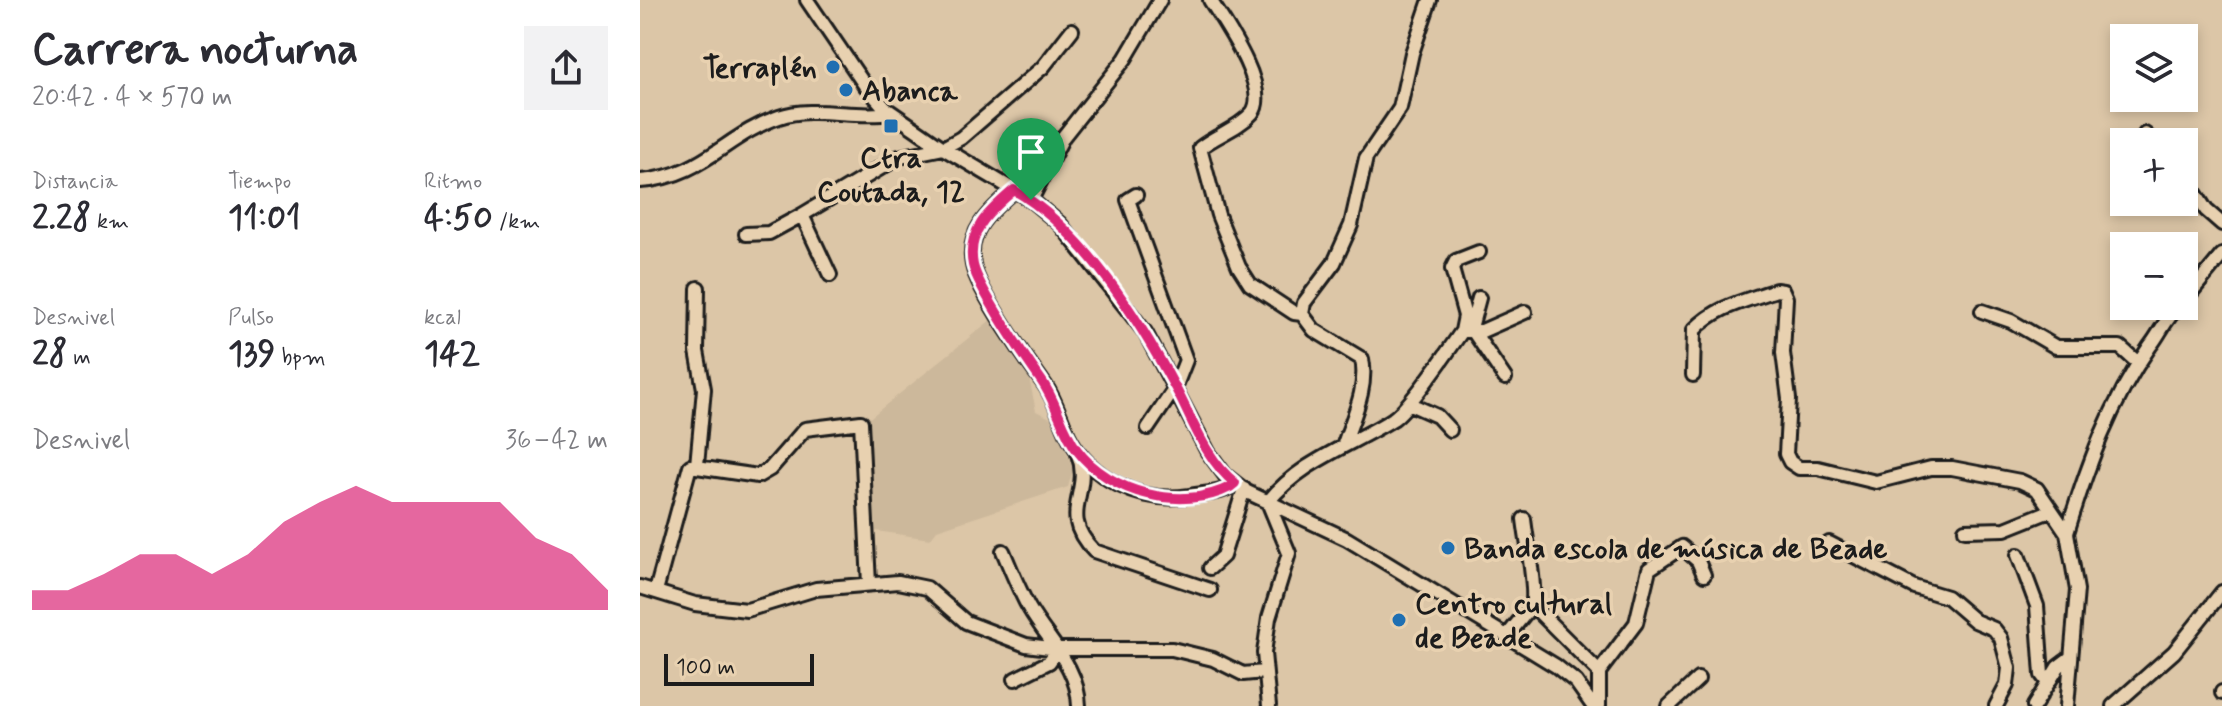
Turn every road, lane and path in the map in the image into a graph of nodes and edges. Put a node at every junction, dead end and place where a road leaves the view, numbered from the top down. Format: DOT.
graph roads {
  1 [pos="807,0"];
  2 [pos="1160,0"];
  3 [pos="1210,0"];
  4 [pos="1430,0"];
  5 [pos="1072,30"];
  6 [pos="891,113"];
  7 [pos="943,148"];
  8 [pos="640,181"];
  9 [pos="1014,190"];
  10 [pos="1136,195"];
  11 [pos="2198,198"];
  12 [pos="1031,200"];
  13 [pos="802,215"];
  14 [pos="2222,224"];
  15 [pos="746,234"];
  16 [pos="1479,252"];
  17 [pos="2222,255"];
  18 [pos="830,275"];
  19 [pos="2198,284"];
  20 [pos="698,288"];
  21 [pos="1479,298"];
  22 [pos="1982,311"];
  23 [pos="1525,312"];
  24 [pos="1302,314"];
  25 [pos="2164,320"];
  26 [pos="1466,330"];
  27 [pos="2137,362"];
  28 [pos="1693,375"];
  29 [pos="1505,378"];
  30 [pos="1175,388"];
  31 [pos="1410,404"];
  32 [pos="1148,428"];
  33 [pos="1450,430"];
  34 [pos="1344,444"];
  35 [pos="1077,451"];
  36 [pos="697,465"];
  37 [pos="1239,486"];
  38 [pos="1268,502"];
  39 [pos="2050,511"];
  40 [pos="1524,519"];
  41 [pos="1965,530"];
  42 [pos="2067,533"];
  43 [pos="1829,543"];
  44 [pos="1003,551"];
  45 [pos="2018,555"];
  46 [pos="1210,568"];
  47 [pos="1704,575"];
  48 [pos="869,584"];
  49 [pos="640,587"];
  50 [pos="1210,590"];
  51 [pos="656,591"];
  52 [pos="2222,592"];
  53 [pos="1532,605"];
  54 [pos="1507,636"];
  55 [pos="1058,649"];
  56 [pos="2070,658"];
  57 [pos="1264,672"];
  58 [pos="1599,672"];
  59 [pos="1015,679"];
  60 [pos="1698,679"];
  61 [pos="2048,683"];
  62 [pos="1079,706"];
  63 [pos="1269,706"];
  64 [pos="1596,706"];
  65 [pos="1669,706"];
  66 [pos="1996,706"];
  67 [pos="2034,706"];
  68 [pos="2067,706"];
  69 [pos="2113,706"];
  1 -- 6 [label="street"];
  2 -- 12 [label="street"];
  3 -- 24 [label="street"];
  4 -- 24 [label="street"];
  5 -- 7 [label="street"];
  6 -- 7 [label="street"];
  6 -- 8 [label="street"];
  7 -- 9 [label="street"];
  7 -- 13 [label="street"];
  9 -- 12 [label="street"];
  9 -- 35 [label="street"];
  10 -- 30 [label="street"];
  11 -- 14 [label="street"];
  12 -- 30 [label="street"];
  13 -- 15 [label="street"];
  13 -- 18 [label="street"];
  16 -- 26 [label="street"];
  17 -- 19 [label="street"];
  20 -- 36 [label="street"];
  21 -- 26 [label="street"];
  22 -- 27 [label="street"];
  23 -- 26 [label="street"];
  24 -- 34 [label="street"];
  25 -- 27 [label="street"];
  26 -- 29 [label="street"];
  26 -- 31 [label="street"];
  27 -- 42 [label="street"];
  28 -- 39 [label="street"];
  30 -- 32 [label="street"];
  30 -- 37 [label="street"];
  31 -- 33 [label="street"];
  31 -- 34 [label="street"];
  34 -- 38 [label="street"];
  35 -- 37 [label="street"];
  35 -- 50 [label="street"];
  36 -- 48 [label="street"];
  36 -- 51 [label="street"];
  37 -- 38 [label="street"];
  37 -- 46 [label="street"];
  38 -- 54 [label="street"];
  38 -- 57 [label="street"];
  39 -- 41 [label="street"];
  39 -- 42 [label="street"];
  40 -- 53 [label="street"];
  42 -- 56 [label="street"];
  43 -- 66 [label="street"];
  44 -- 55 [label="street"];
  45 -- 61 [label="street"];
  47 -- 58 [label="street"];
  48 -- 51 [label="street"];
  48 -- 55 [label="street"];
  49 -- 51 [label="street"];
  52 -- 69 [label="street"];
  53 -- 54 [label="street"];
  53 -- 58 [label="street"];
  54 -- 64 [label="street"];
  55 -- 57 [label="street"];
  55 -- 59 [label="street"];
  55 -- 62 [label="street"];
  56 -- 61 [label="street"];
  56 -- 68 [label="street"];
  57 -- 63 [label="street"];
  58 -- 64 [label="street"];
  60 -- 65 [label="street"];
  61 -- 67 [label="street"];
}
